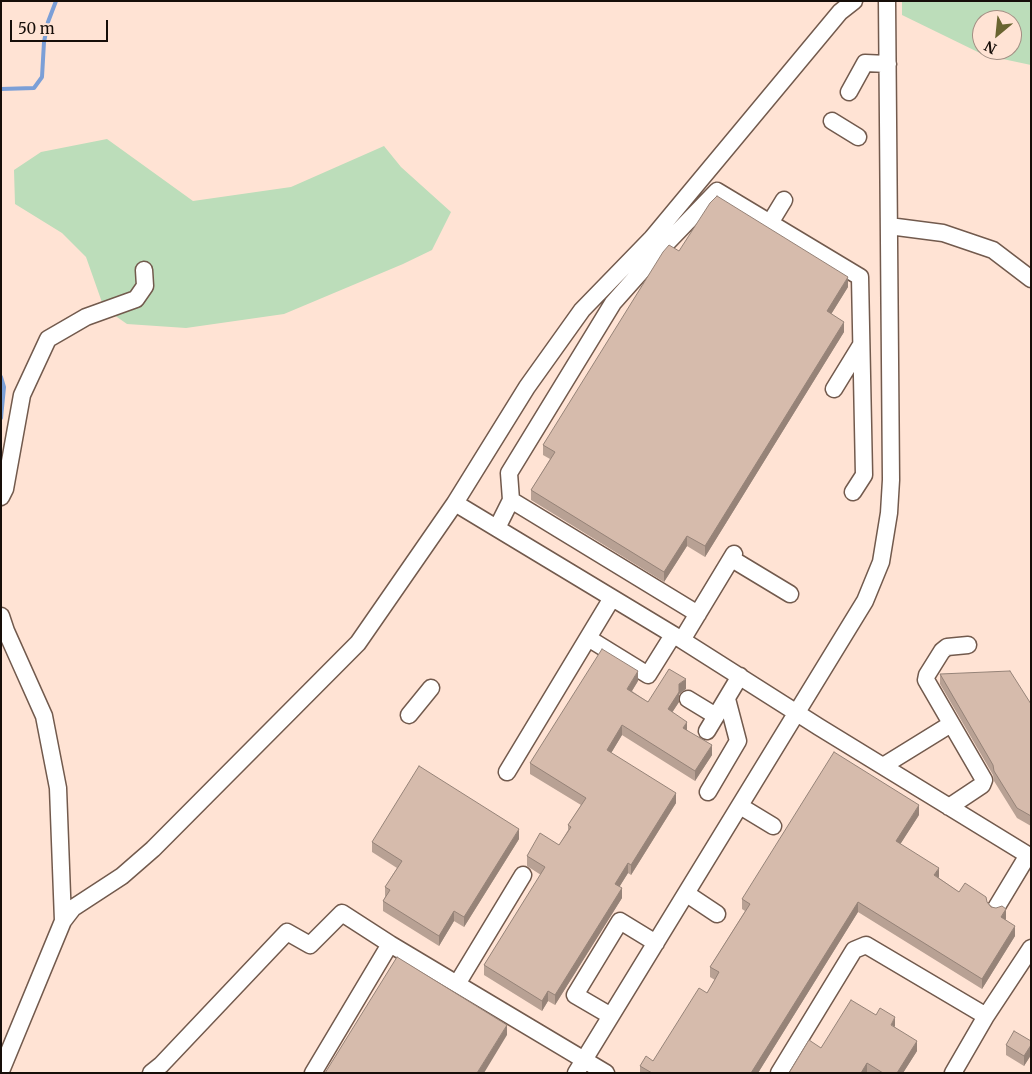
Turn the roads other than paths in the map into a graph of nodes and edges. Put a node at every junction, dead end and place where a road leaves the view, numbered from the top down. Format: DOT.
graph roads {
  1 [pos="854,1"];
  2 [pos="887,1"];
  3 [pos="888,64"];
  4 [pos="849,92"];
  5 [pos="832,121"];
  6 [pos="858,137"];
  7 [pos="784,200"];
  8 [pos="770,223"];
  9 [pos="889,226"];
  10 [pos="144,270"];
  11 [pos="1031,279"];
  12 [pos="861,345"];
  13 [pos="834,389"];
  14 [pos="853,492"];
  15 [pos="1,497"];
  16 [pos="511,500"];
  17 [pos="455,503"];
  18 [pos="497,528"];
  19 [pos="790,594"];
  20 [pos="612,598"];
  21 [pos="698,614"];
  22 [pos="1,616"];
  23 [pos="588,638"];
  24 [pos="678,638"];
  25 [pos="968,645"];
  26 [pos="740,676"];
  27 [pos="430,688"];
  28 [pos="688,699"];
  29 [pos="727,699"];
  30 [pos="797,713"];
  31 [pos="409,715"];
  32 [pos="716,716"];
  33 [pos="951,724"];
  34 [pos="707,731"];
  35 [pos="882,766"];
  36 [pos="507,772"];
  37 [pos="708,792"];
  38 [pos="740,806"];
  39 [pos="949,807"];
  40 [pos="773,826"];
  41 [pos="1029,856"];
  42 [pos="524,875"];
  43 [pos="687,894"];
  44 [pos="996,908"];
  45 [pos="717,914"];
  46 [pos="63,921"];
  47 [pos="656,943"];
  48 [pos="390,944"];
  49 [pos="1031,948"];
  50 [pos="457,984"];
  51 [pos="611,1016"];
  52 [pos="986,1016"];
  53 [pos="581,1066"];
  54 [pos="1,1071"];
  55 [pos="151,1073"];
  56 [pos="313,1073"];
  57 [pos="606,1073"];
  58 [pos="779,1073"];
  59 [pos="953,1073"];
  1 -- 17 [label="street"];
  2 -- 3 [label="street"];
  3 -- 4 [label="street"];
  3 -- 9 [label="street"];
  5 -- 6 [label="street"];
  7 -- 8 [label="street"];
  8 -- 12 [label="street"];
  8 -- 16 [label="street"];
  9 -- 11 [label="street"];
  9 -- 30 [label="street"];
  10 -- 15 [label="street"];
  12 -- 13 [label="street"];
  12 -- 14 [label="street"];
  16 -- 18 [label="street"];
  16 -- 21 [label="street"];
  17 -- 18 [label="street"];
  17 -- 46 [label="street"];
  18 -- 20 [label="street"];
  19 -- 21 [label="street"];
  20 -- 23 [label="street"];
  20 -- 24 [label="street"];
  21 -- 24 [label="street"];
  22 -- 46 [label="street"];
  23 -- 24 [label="street"];
  23 -- 36 [label="street"];
  24 -- 26 [label="street"];
  25 -- 33 [label="street"];
  26 -- 29 [label="street"];
  26 -- 30 [label="street"];
  27 -- 31 [label="street"];
  28 -- 32 [label="street"];
  29 -- 32 [label="street"];
  29 -- 37 [label="street"];
  30 -- 35 [label="street"];
  30 -- 38 [label="street"];
  32 -- 34 [label="street"];
  33 -- 35 [label="street"];
  33 -- 39 [label="street"];
  35 -- 39 [label="street"];
  38 -- 40 [label="street"];
  38 -- 43 [label="street"];
  39 -- 41 [label="street"];
  41 -- 44 [label="street"];
  42 -- 50 [label="street"];
  43 -- 45 [label="street"];
  43 -- 47 [label="street"];
  46 -- 54 [label="street"];
  47 -- 51 [label="street"];
  47 -- 51 [label="street"];
  48 -- 50 [label="street"];
  48 -- 55 [label="street"];
  48 -- 56 [label="street"];
  49 -- 52 [label="street"];
  50 -- 53 [label="street"];
  51 -- 53 [label="street"];
  52 -- 58 [label="street"];
  52 -- 59 [label="street"];
  53 -- 57 [label="street"];
}
